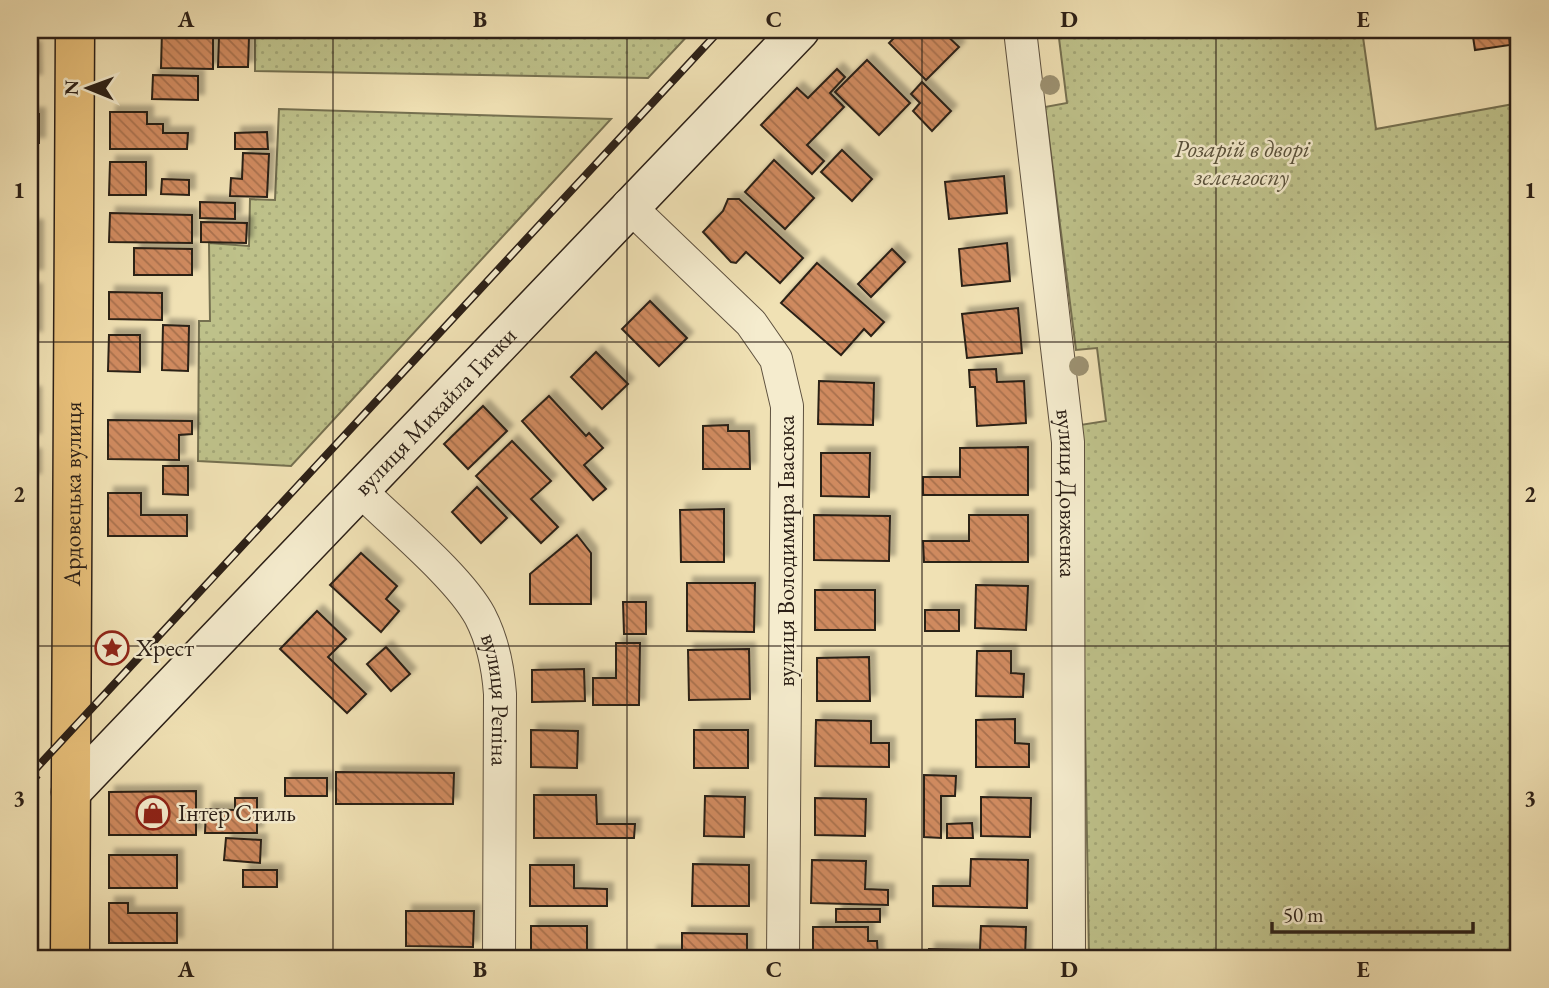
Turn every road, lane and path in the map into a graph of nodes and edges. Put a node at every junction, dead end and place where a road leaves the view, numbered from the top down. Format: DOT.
graph roads {
  1 [pos="75,30"];
  2 [pos="800,30"];
  3 [pos="1020,30"];
  4 [pos="628,205"];
  5 [pos="360,490"];
  6 [pos="71,792"];
  7 [pos="71,958"];
  8 [pos="499,958"];
  9 [pos="783,958"];
  10 [pos="1069,958"];
  1 -- 6 [label="highway, Ардовецька вулиця"];
  2 -- 4 [label="street, вулиця Михайла Гички"];
  3 -- 10 [label="street, вулиця Довженка"];
  4 -- 5 [label="street, вулиця Михайла Гички"];
  4 -- 9 [label="street, вулиця Володимира Івасюка"];
  5 -- 6 [label="street, вулиця Михайла Гички"];
  5 -- 8 [label="street, вулиця Рєпіна"];
  6 -- 7 [label="highway, Ардовецька вулиця"];
}
